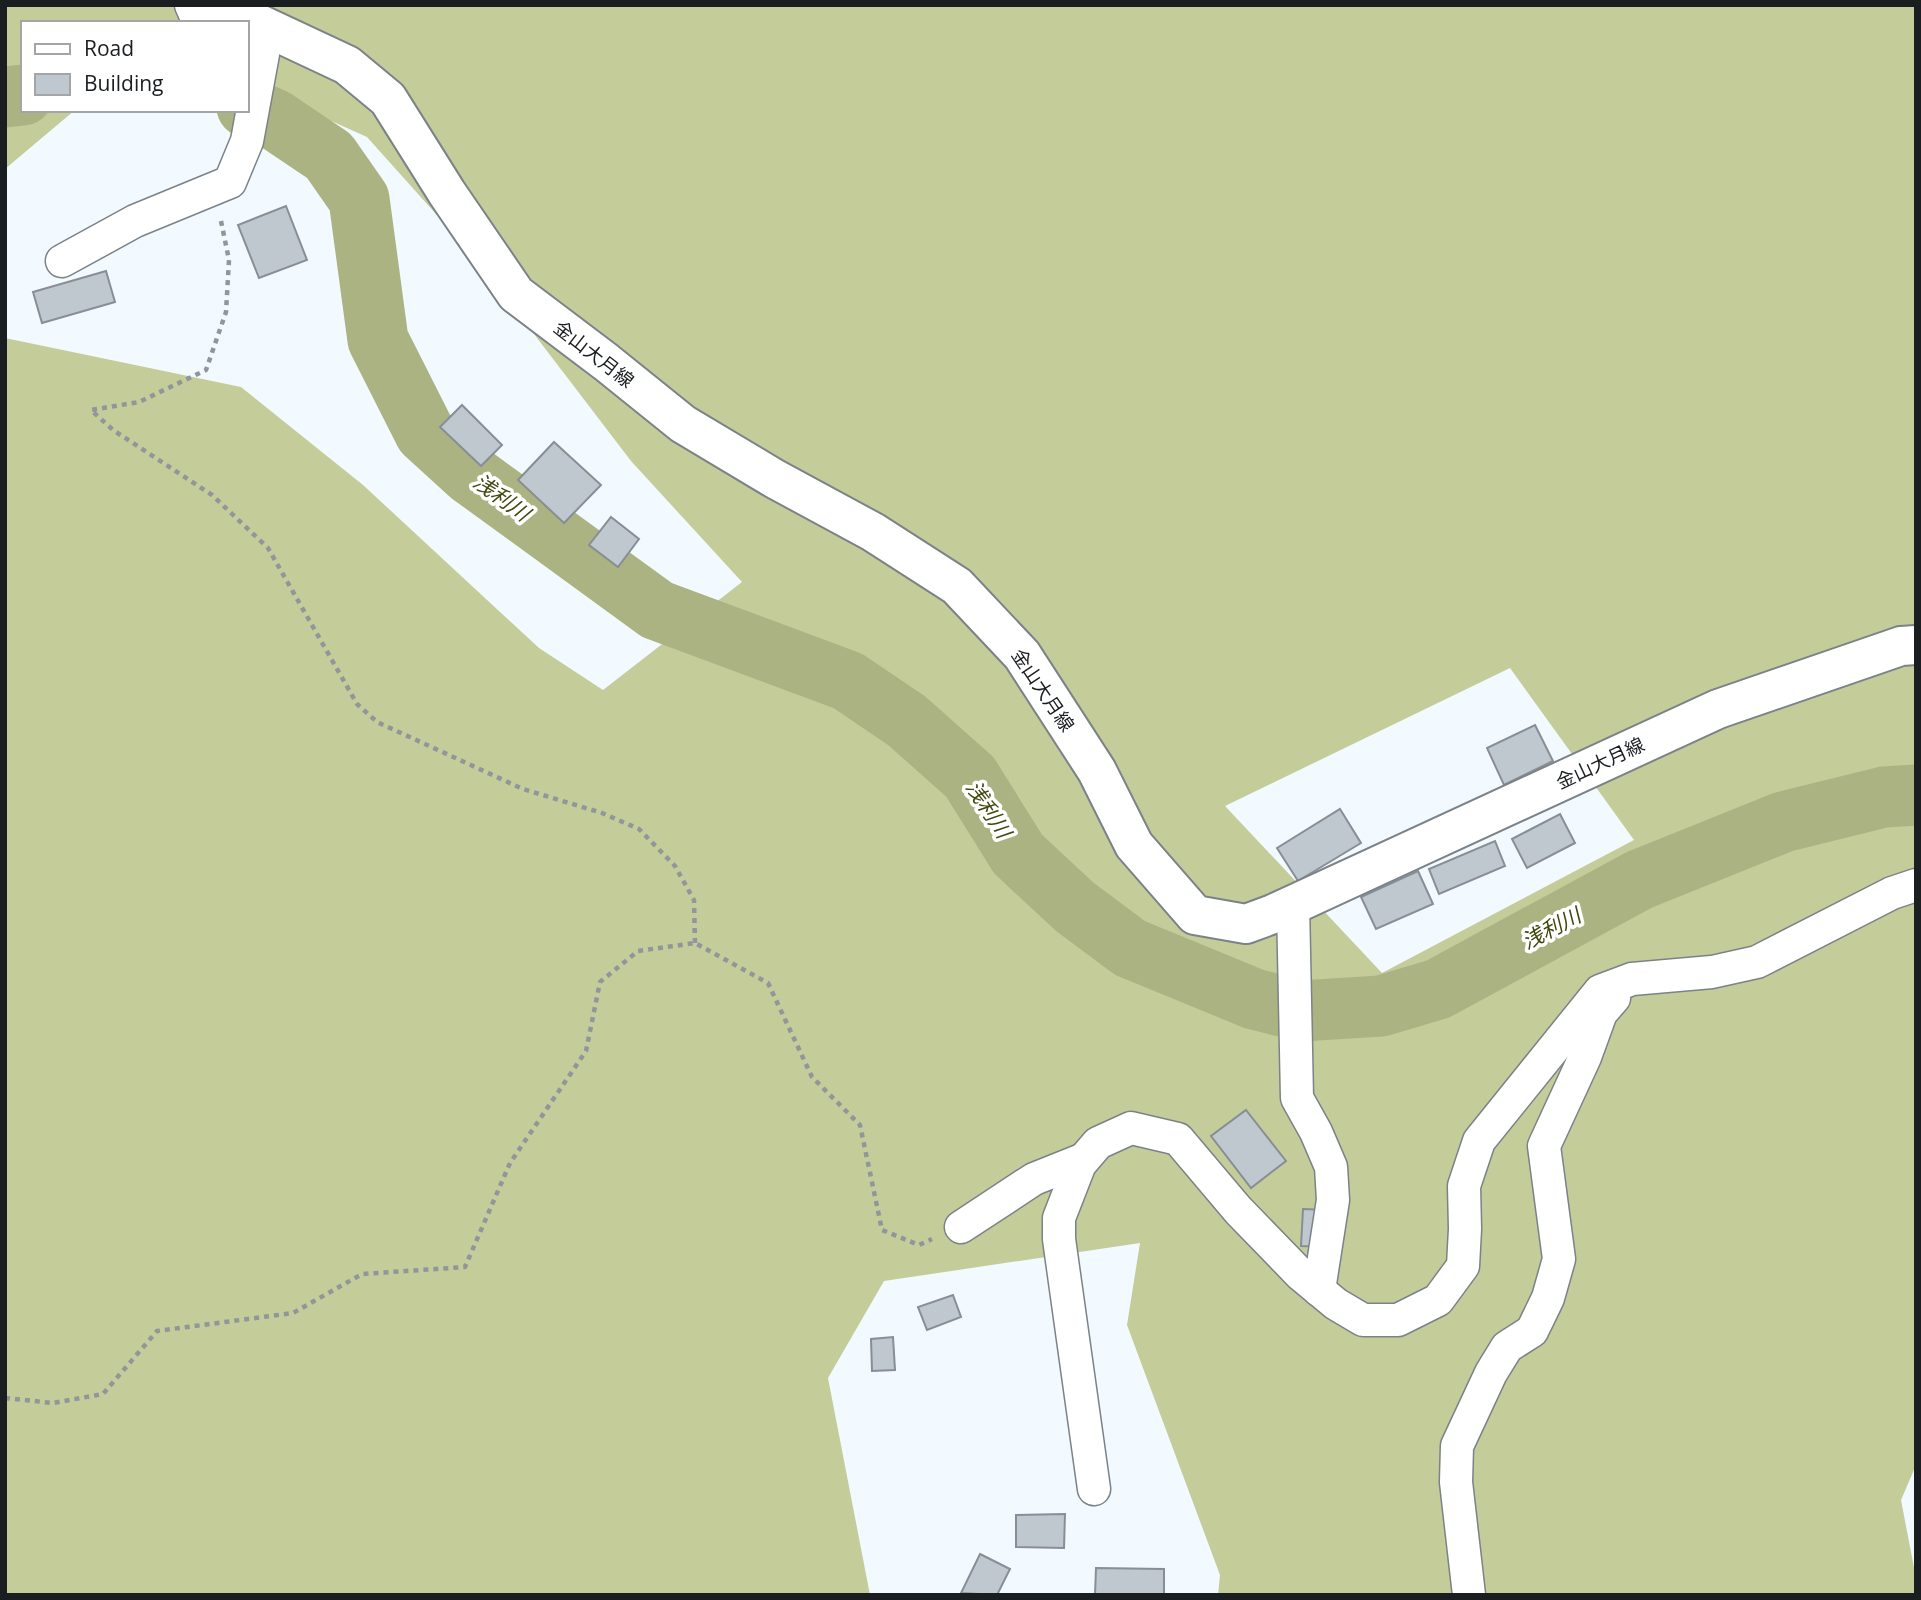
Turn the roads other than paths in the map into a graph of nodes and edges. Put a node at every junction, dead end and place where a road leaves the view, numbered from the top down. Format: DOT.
graph roads {
  1 [pos="191,5"];
  2 [pos="219,5"];
  3 [pos="198,21"];
  4 [pos="255,50"];
  5 [pos="62,261"];
  6 [pos="1916,645"];
  7 [pos="1916,885"];
  8 [pos="1293,920"];
  9 [pos="1632,979"];
  10 [pos="1084,1159"];
  11 [pos="961,1227"];
  12 [pos="1319,1290"];
  13 [pos="1094,1489"];
  14 [pos="1469,1595"];
  1 -- 3 [label="street"];
  2 -- 8 [label="main road, 金山大月線"];
  4 -- 5 [label="street"];
  6 -- 8 [label="main road, 金山大月線"];
  7 -- 9 [label="street"];
  8 -- 12 [label="street"];
  9 -- 12 [label="street"];
  9 -- 14 [label="street"];
  10 -- 11 [label="street"];
  10 -- 12 [label="street"];
  10 -- 13 [label="street"];
}
